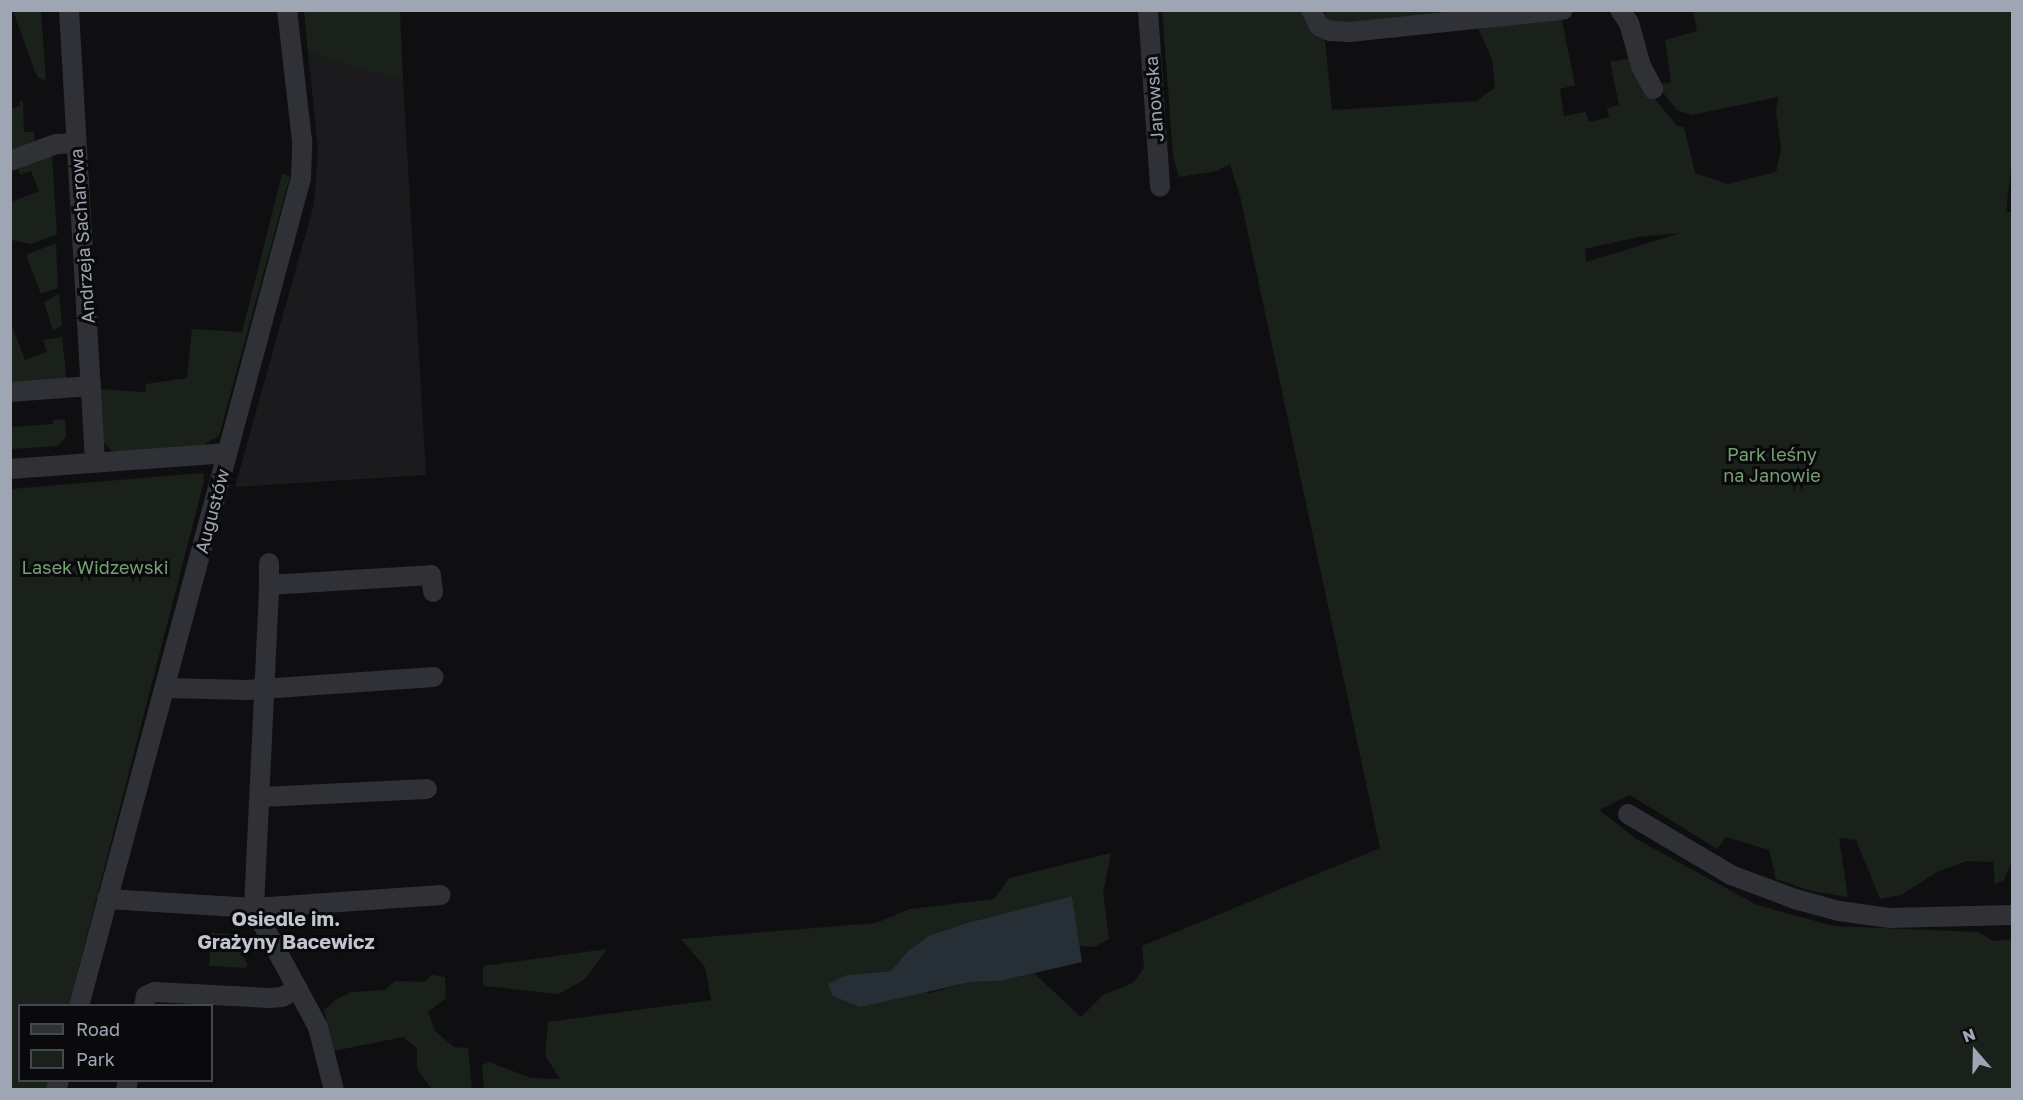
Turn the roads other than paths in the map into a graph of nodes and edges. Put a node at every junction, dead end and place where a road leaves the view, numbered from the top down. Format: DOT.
graph roads {
  1 [pos="69,10"];
  2 [pos="287,10"];
  3 [pos="1148,10"];
  4 [pos="1311,10"];
  5 [pos="1563,10"];
  6 [pos="1620,10"];
  7 [pos="1653,89"];
  8 [pos="76,143"];
  9 [pos="10,160"];
  10 [pos="1160,187"];
  11 [pos="91,386"];
  12 [pos="10,392"];
  13 [pos="227,453"];
  14 [pos="95,462"];
  15 [pos="10,469"];
  16 [pos="269,563"];
  17 [pos="269,585"];
  18 [pos="433,592"];
  19 [pos="434,677"];
  20 [pos="264,687"];
  21 [pos="165,688"];
  22 [pos="427,789"];
  23 [pos="261,797"];
  24 [pos="1628,814"];
  25 [pos="441,895"];
  26 [pos="107,899"];
  27 [pos="254,908"];
  28 [pos="2013,915"];
  29 [pos="298,989"];
  30 [pos="79,1004"];
  31 [pos="144,1004"];
  32 [pos="334,1089"];
  1 -- 8 [label="street, Andrzeja Sacharowa"];
  2 -- 13 [label="street, Augustów"];
  3 -- 10 [label="street, Janowska"];
  4 -- 5 [label="street"];
  6 -- 7 [label="street"];
  8 -- 9 [label="street"];
  8 -- 11 [label="street, Andrzeja Sacharowa"];
  11 -- 12 [label="street"];
  11 -- 14 [label="street, Andrzeja Sacharowa"];
  13 -- 14 [label="street"];
  13 -- 21 [label="street, Augustów"];
  14 -- 15 [label="street"];
  16 -- 17 [label="street"];
  17 -- 18 [label="street"];
  17 -- 20 [label="street"];
  19 -- 20 [label="street"];
  20 -- 21 [label="street"];
  20 -- 23 [label="street"];
  21 -- 26 [label="street, Augustów"];
  22 -- 23 [label="street"];
  23 -- 27 [label="street"];
  24 -- 28 [label="street"];
  25 -- 27 [label="street"];
  26 -- 27 [label="street"];
  26 -- 30 [label="street, Augustów"];
  27 -- 29 [label="street"];
  29 -- 31 [label="street"];
  29 -- 32 [label="street"];
}
